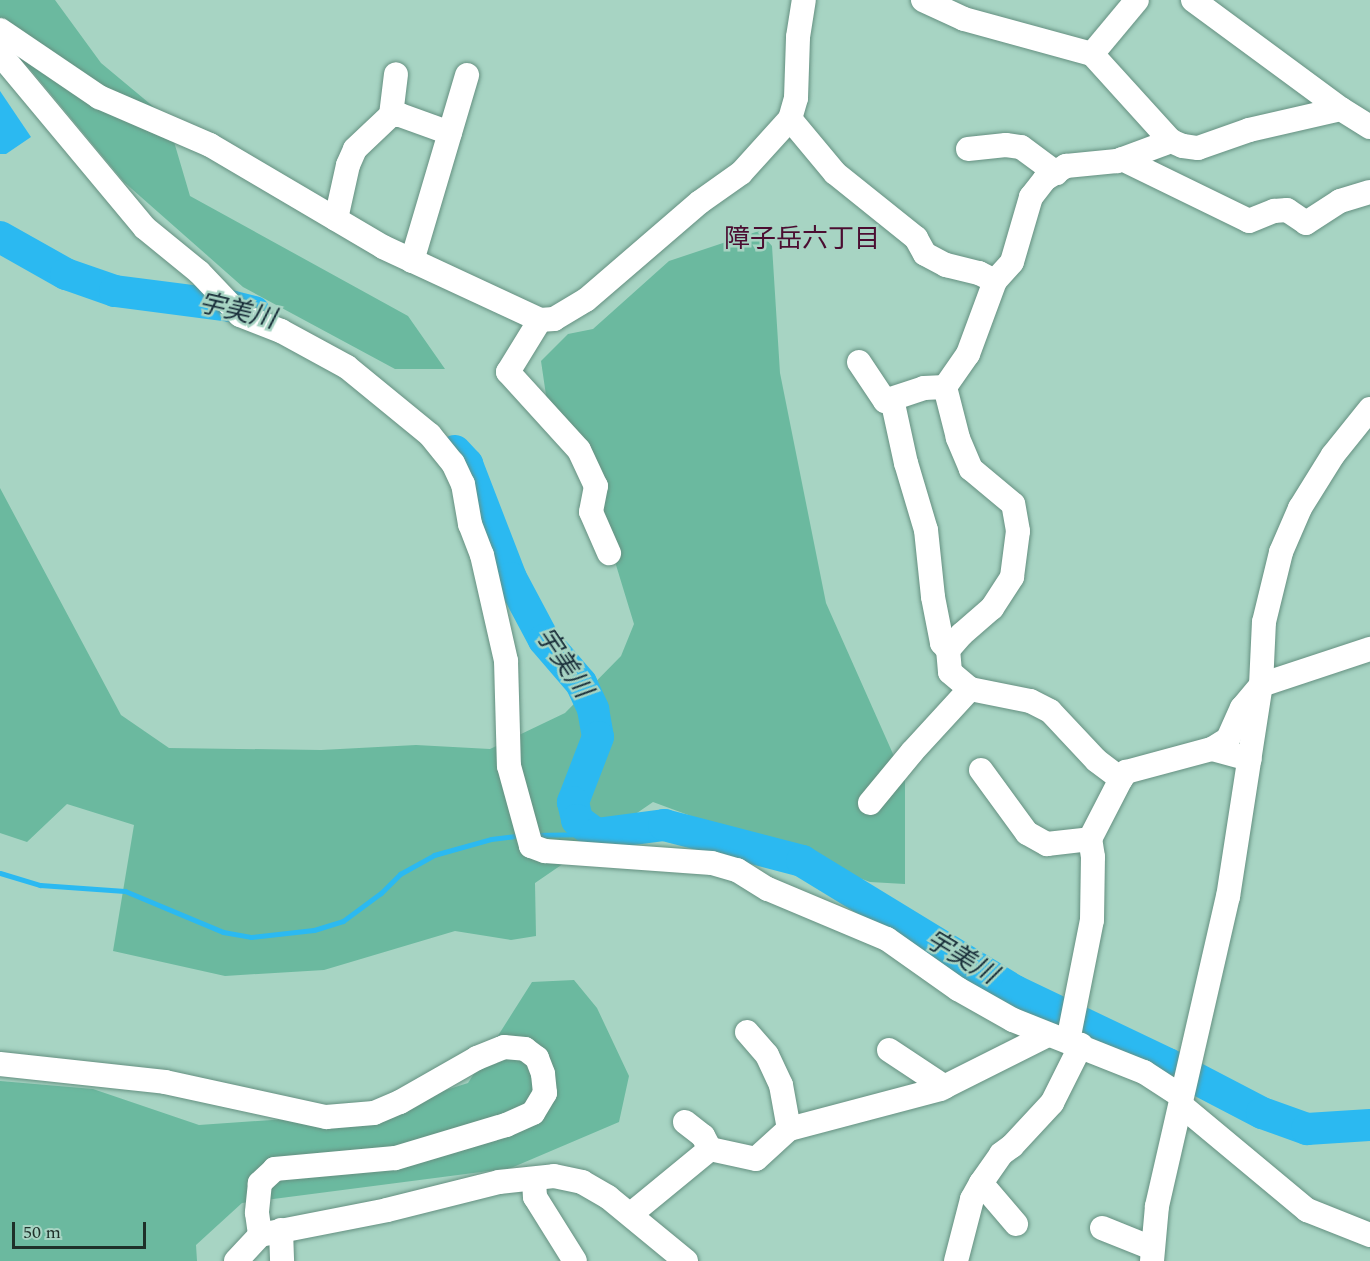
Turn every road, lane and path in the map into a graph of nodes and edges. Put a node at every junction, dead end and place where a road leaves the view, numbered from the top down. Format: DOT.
graph roads {
  1 [pos="804,0"];
  2 [pos="923,0"];
  3 [pos="1137,0"];
  4 [pos="1193,0"];
  5 [pos="0,30"];
  6 [pos="0,54"];
  7 [pos="1092,54"];
  8 [pos="396,74"];
  9 [pos="467,75"];
  10 [pos="1341,109"];
  11 [pos="391,115"];
  12 [pos="790,120"];
  13 [pos="1370,127"];
  14 [pos="450,133"];
  15 [pos="1171,141"];
  16 [pos="968,148"];
  17 [pos="1122,159"];
  18 [pos="1056,172"];
  19 [pos="1370,192"];
  20 [pos="336,219"];
  21 [pos="412,261"];
  22 [pos="995,281"];
  23 [pos="540,320"];
  24 [pos="859,362"];
  25 [pos="945,387"];
  26 [pos="892,399"];
  27 [pos="1370,409"];
  28 [pos="609,553"];
  29 [pos="1370,649"];
  30 [pos="948,650"];
  31 [pos="1261,685"];
  32 [pos="970,689"];
  33 [pos="1212,749"];
  34 [pos="1250,759"];
  35 [pos="981,770"];
  36 [pos="1121,780"];
  37 [pos="870,803"];
  38 [pos="1090,838"];
  39 [pos="747,1032"];
  40 [pos="1066,1039"];
  41 [pos="889,1050"];
  42 [pos="0,1064"];
  43 [pos="945,1087"];
  44 [pos="1182,1097"];
  45 [pos="685,1122"];
  46 [pos="789,1129"];
  47 [pos="710,1149"];
  48 [pos="534,1179"];
  49 [pos="981,1183"];
  50 [pos="631,1214"];
  51 [pos="1016,1224"];
  52 [pos="1102,1228"];
  53 [pos="271,1233"];
  54 [pos="1370,1235"];
  55 [pos="1152,1254"];
  56 [pos="236,1261"];
  57 [pos="282,1261"];
  58 [pos="575,1261"];
  59 [pos="686,1261"];
  60 [pos="956,1261"];
  1 -- 12 [label="street"];
  2 -- 7 [label="street"];
  3 -- 7 [label="street"];
  4 -- 10 [label="street"];
  5 -- 20 [label="street"];
  6 -- 40 [label="street"];
  7 -- 15 [label="street"];
  8 -- 11 [label="street"];
  9 -- 14 [label="street"];
  10 -- 13 [label="street"];
  10 -- 15 [label="street"];
  11 -- 14 [label="street"];
  11 -- 20 [label="street"];
  12 -- 22 [label="street"];
  12 -- 23 [label="street"];
  14 -- 21 [label="street"];
  15 -- 17 [label="street"];
  16 -- 18 [label="street"];
  17 -- 18 [label="street"];
  17 -- 19 [label="street"];
  18 -- 22 [label="street"];
  20 -- 21 [label="street"];
  21 -- 23 [label="street"];
  22 -- 25 [label="street"];
  23 -- 28 [label="street"];
  24 -- 26 [label="street"];
  25 -- 26 [label="street"];
  25 -- 30 [label="street"];
  26 -- 30 [label="street"];
  27 -- 31 [label="street"];
  29 -- 31 [label="street"];
  30 -- 32 [label="street"];
  31 -- 33 [label="street"];
  31 -- 34 [label="street"];
  32 -- 36 [label="street"];
  32 -- 37 [label="street"];
  33 -- 34 [label="street"];
  33 -- 36 [label="street"];
  34 -- 44 [label="street"];
  35 -- 38 [label="street"];
  36 -- 38 [label="street"];
  38 -- 40 [label="street"];
  39 -- 46 [label="street"];
  40 -- 43 [label="street"];
  40 -- 44 [label="street"];
  40 -- 49 [label="street"];
  41 -- 43 [label="street"];
  42 -- 53 [label="street"];
  43 -- 46 [label="street"];
  44 -- 54 [label="street"];
  44 -- 55 [label="street"];
  45 -- 47 [label="street"];
  46 -- 47 [label="street"];
  47 -- 50 [label="street"];
  48 -- 50 [label="street"];
  48 -- 53 [label="street"];
  48 -- 58 [label="street"];
  49 -- 51 [label="street"];
  49 -- 60 [label="street"];
  50 -- 59 [label="street"];
  52 -- 55 [label="street"];
  53 -- 56 [label="street"];
  53 -- 57 [label="street"];
}
